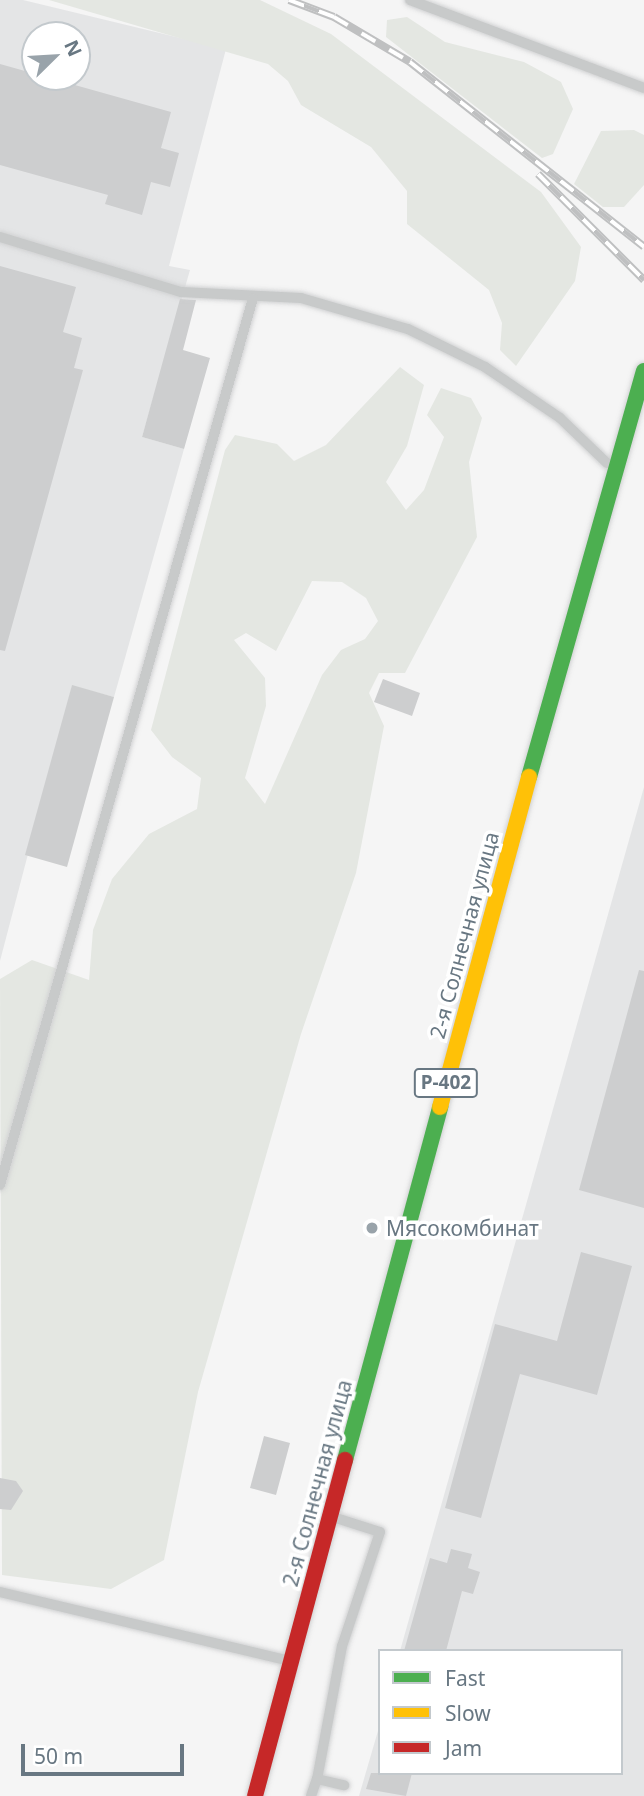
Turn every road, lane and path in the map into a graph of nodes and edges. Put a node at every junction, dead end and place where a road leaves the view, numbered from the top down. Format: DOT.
graph roads {
  1 [pos="411,0"];
  2 [pos="644,88"];
  3 [pos="0,237"];
  4 [pos="253,298"];
  5 [pos="644,371"];
  6 [pos="612,468"];
  7 [pos="0,1185"];
  8 [pos="328,1516"];
  9 [pos="0,1592"];
  10 [pos="292,1662"];
  11 [pos="317,1779"];
  12 [pos="344,1785"];
  13 [pos="255,1796"];
  14 [pos="311,1796"];
  1 -- 2 [label="lane"];
  3 -- 4 [label="lane"];
  4 -- 6 [label="lane"];
  4 -- 7 [label="lane"];
  5 -- 6 [label="main road, 2-я Солнечная улица / Р-402"];
  6 -- 8 [label="main road, 2-я Солнечная улица / Р-402"];
  8 -- 10 [label="main road, 2-я Солнечная улица / Р-402"];
  8 -- 11 [label="lane"];
  9 -- 10 [label="lane"];
  10 -- 13 [label="main road, 2-я Солнечная улица / Р-402"];
  11 -- 12 [label="lane"];
  11 -- 14 [label="lane"];
}
